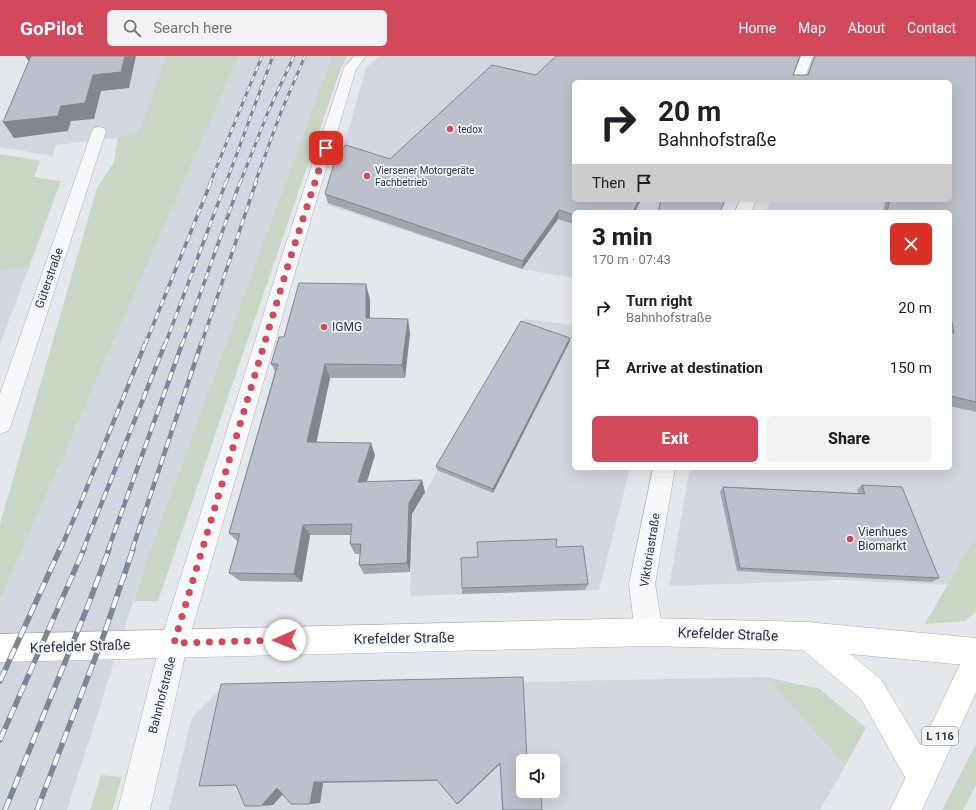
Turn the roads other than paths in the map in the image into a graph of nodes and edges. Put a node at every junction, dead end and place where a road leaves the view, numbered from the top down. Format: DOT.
graph roads {
  1 [pos="360,56"];
  2 [pos="807,56"];
  3 [pos="798,80"];
  4 [pos="99,131"];
  5 [pos="0,425"];
  6 [pos="664,470"];
  7 [pos="649,632"];
  8 [pos="807,636"];
  9 [pos="174,643"];
  10 [pos="0,648"];
  11 [pos="976,652"];
  12 [pos="976,662"];
  13 [pos="922,777"];
  14 [pos="134,810"];
  15 [pos="906,810"];
  1 -- 9 [label="street, Bahnhofstraße"];
  2 -- 3 [label="street"];
  4 -- 5 [label="street, Güterstraße"];
  6 -- 7 [label="street, Viktoriastraße"];
  7 -- 8 [label="main road, Krefelder Straße"];
  7 -- 9 [label="main road, Krefelder Straße"];
  8 -- 11 [label="main road, Krefelder Straße"];
  8 -- 13 [label="main road"];
  9 -- 10 [label="main road, Krefelder Straße"];
  9 -- 14 [label="street, Bahnhofstraße"];
  12 -- 13 [label="main road, L 116"];
  13 -- 15 [label="main road, L 116"];
}
